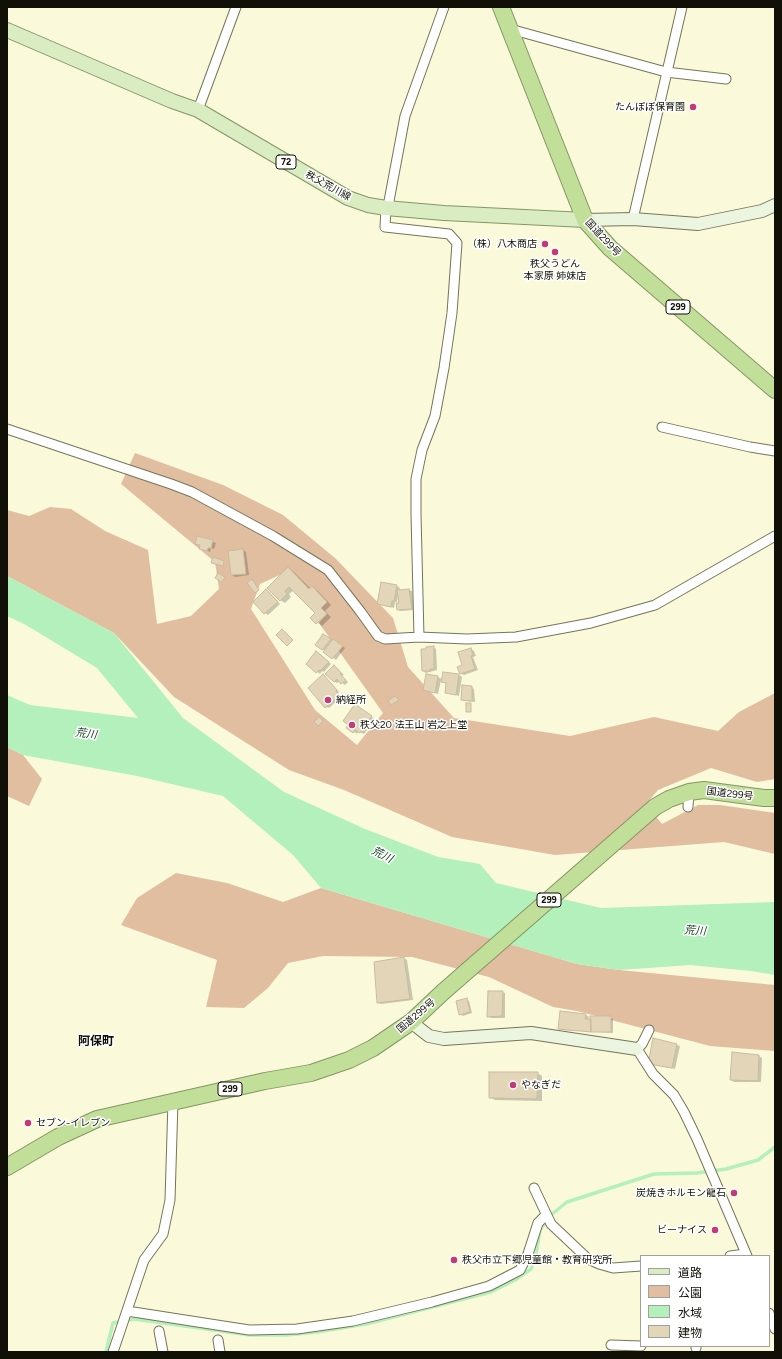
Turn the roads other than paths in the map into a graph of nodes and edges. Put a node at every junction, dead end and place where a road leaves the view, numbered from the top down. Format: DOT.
graph roads {
  1 [pos="236,7"];
  2 [pos="444,7"];
  3 [pos="501,7"];
  4 [pos="682,7"];
  5 [pos="510,29"];
  6 [pos="7,30"];
  7 [pos="666,72"];
  8 [pos="726,79"];
  9 [pos="198,110"];
  10 [pos="775,205"];
  11 [pos="386,208"];
  12 [pos="633,219"];
  13 [pos="585,220"];
  14 [pos="775,390"];
  15 [pos="662,427"];
  16 [pos="7,429"];
  17 [pos="775,451"];
  18 [pos="775,536"];
  19 [pos="419,638"];
  20 [pos="775,798"];
  21 [pos="411,1022"];
  22 [pos="649,1030"];
  23 [pos="637,1049"];
  24 [pos="173,1101"];
  25 [pos="7,1167"];
  26 [pos="534,1188"];
  27 [pos="546,1215"];
  28 [pos="746,1255"];
  29 [pos="640,1266"];
  30 [pos="127,1311"];
  31 [pos="770,1316"];
  32 [pos="775,1329"];
  33 [pos="159,1331"];
  34 [pos="218,1340"];
  35 [pos="611,1345"];
  36 [pos="640,1346"];
  37 [pos="113,1352"];
  38 [pos="163,1352"];
  39 [pos="220,1352"];
  1 -- 9 [label="street"];
  2 -- 11 [label="street"];
  3 -- 5 [label="highway, 国道299号 / 299"];
  4 -- 7 [label="street"];
  5 -- 7 [label="street"];
  5 -- 13 [label="highway, 国道299号 / 299"];
  6 -- 9 [label="main road, 秩父荒川線 / 72"];
  7 -- 8 [label="street"];
  7 -- 12 [label="street"];
  9 -- 11 [label="main road, 秩父荒川線 / 72"];
  10 -- 12 [label="street"];
  11 -- 13 [label="main road, 秩父荒川線 / 72"];
  11 -- 19 [label="street"];
  12 -- 13 [label="street"];
  13 -- 14 [label="highway, 国道299号 / 299"];
  15 -- 17 [label="street"];
  16 -- 19 [label="street"];
  18 -- 19 [label="street"];
  20 -- 21 [label="highway, 国道299号 / 299"];
  21 -- 23 [label="street"];
  21 -- 24 [label="highway, 国道299号 / 299"];
  22 -- 23 [label="street"];
  23 -- 28 [label="street"];
  24 -- 25 [label="highway, 国道299号 / 299"];
  24 -- 30 [label="street"];
  26 -- 27 [label="street"];
  27 -- 29 [label="street"];
  27 -- 30 [label="street"];
  30 -- 37 [label="street"];
  31 -- 32 [label="street"];
  33 -- 38 [label="street"];
  34 -- 39 [label="street"];
  35 -- 36 [label="street"];
}
